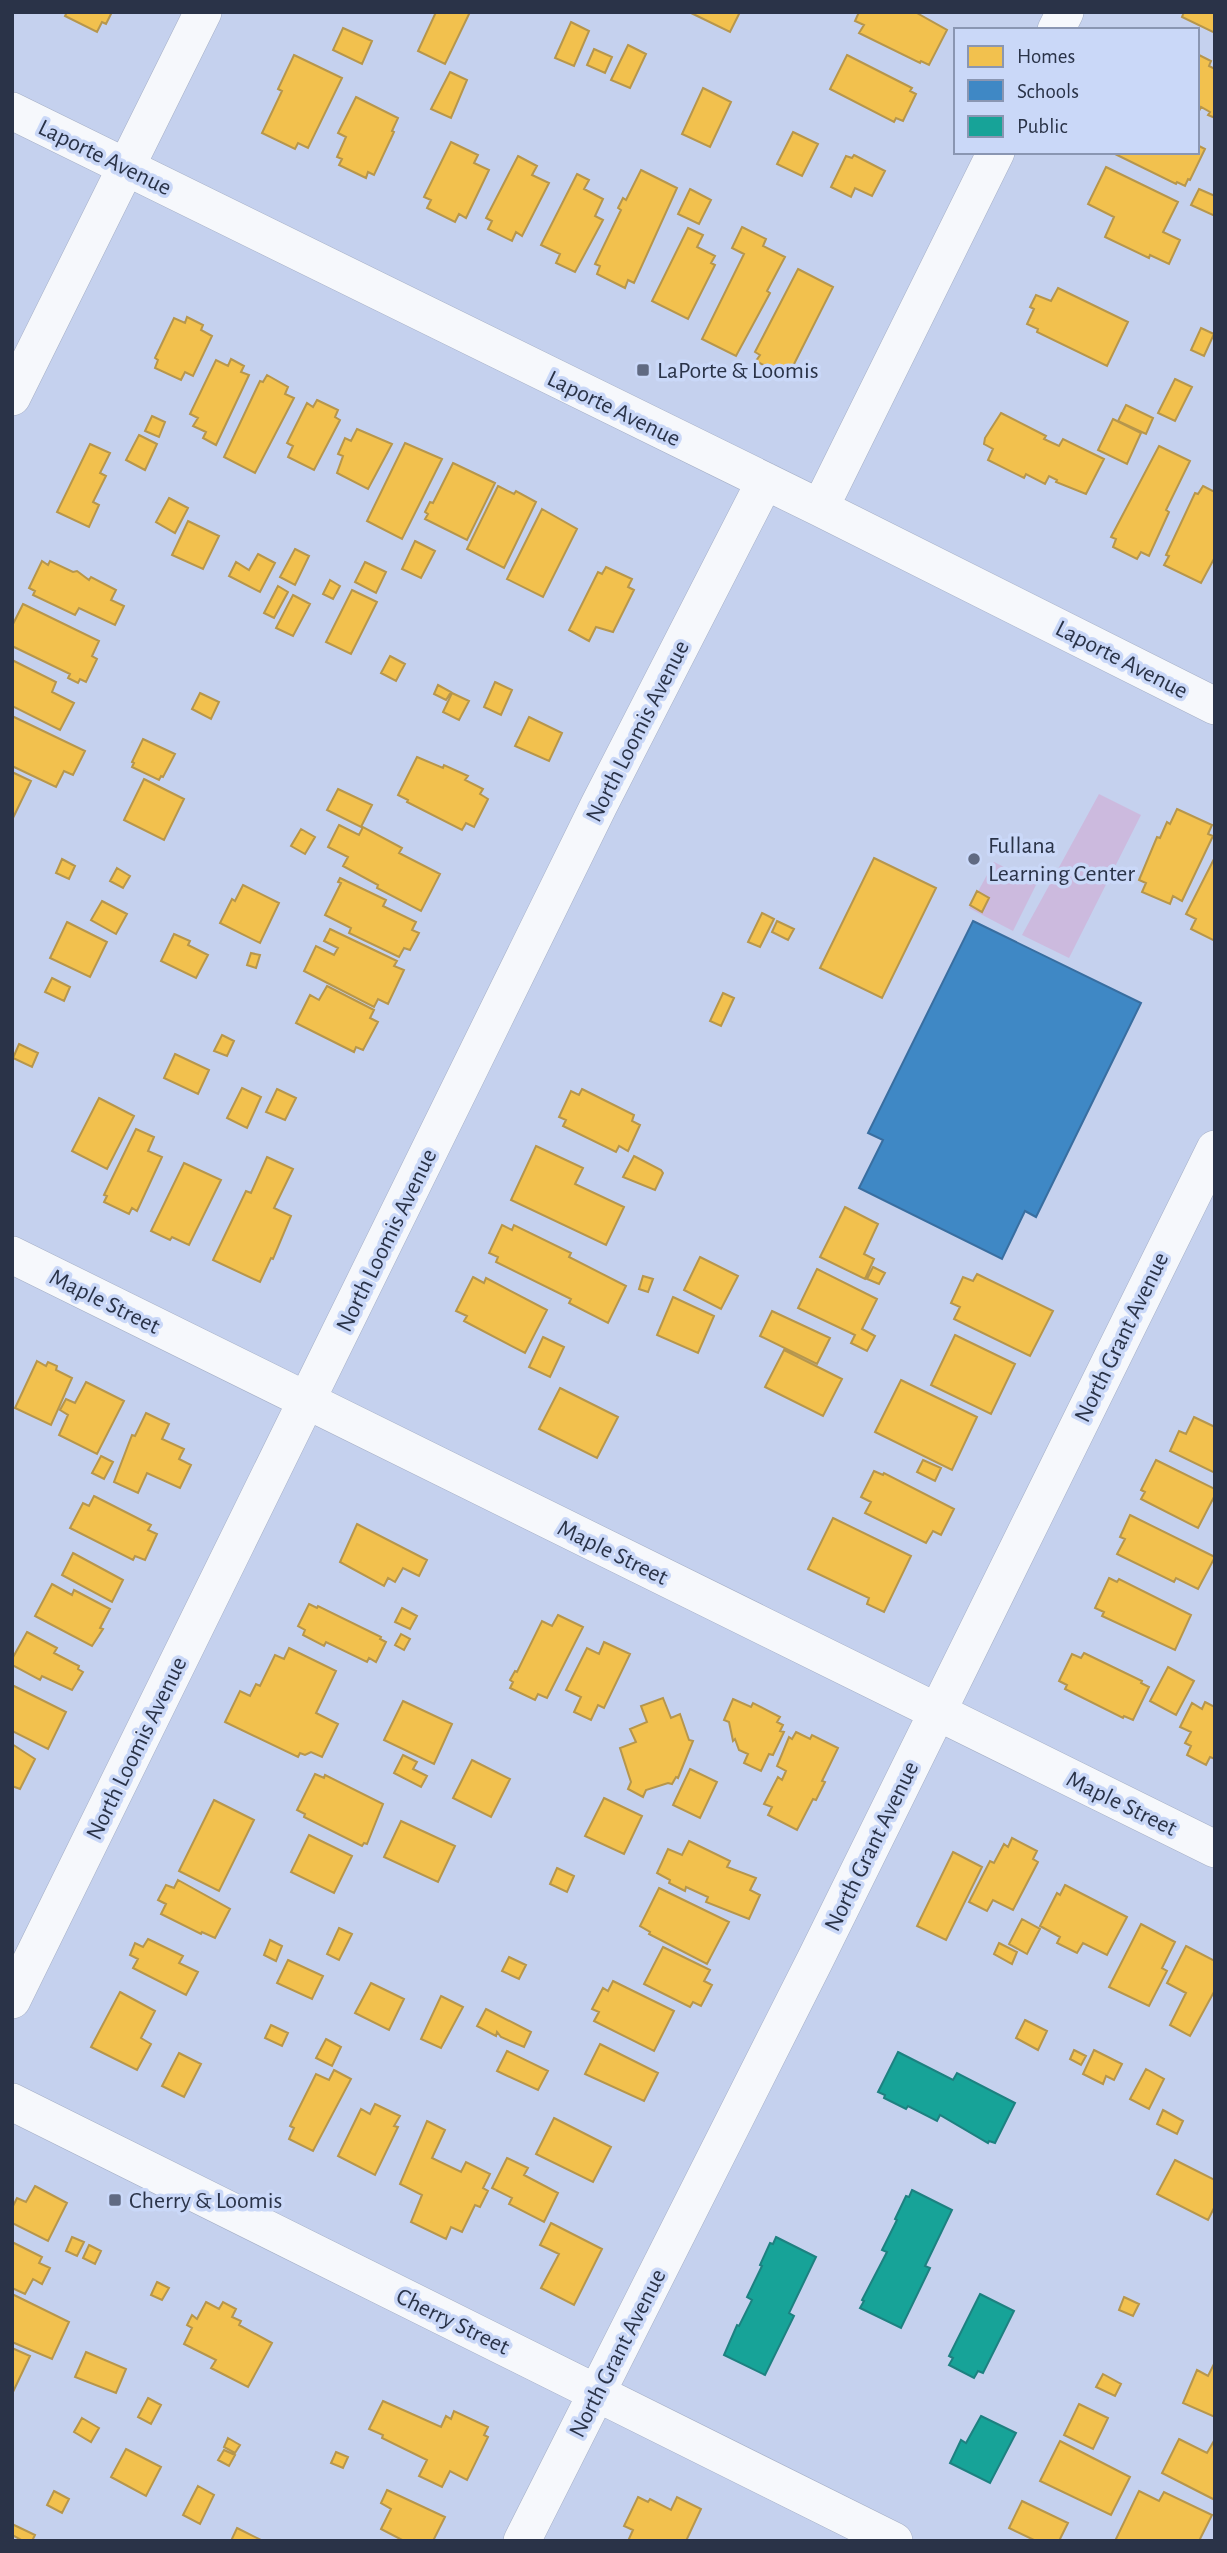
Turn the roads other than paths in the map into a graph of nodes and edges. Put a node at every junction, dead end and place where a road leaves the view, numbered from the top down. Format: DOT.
graph roads {
  1 [pos="203,12"];
  2 [pos="1065,12"];
  3 [pos="1057,28"];
  4 [pos="12,111"];
  5 [pos="995,154"];
  6 [pos="127,169"];
  7 [pos="12,397"];
  8 [pos="765,481"];
  9 [pos="820,508"];
  10 [pos="1215,706"];
  11 [pos="1215,1149"];
  12 [pos="12,1255"];
  13 [pos="306,1399"];
  14 [pos="936,1711"];
  15 [pos="1215,1849"];
  16 [pos="12,2000"];
  17 [pos="12,2102"];
  18 [pos="597,2392"];
  19 [pos="522,2541"];
  20 [pos="894,2541"];
  1 -- 6 [label="street"];
  2 -- 3 [label="street"];
  4 -- 6 [label="street, Laporte Avenue"];
  5 -- 9 [label="street"];
  6 -- 7 [label="street"];
  6 -- 8 [label="street, Laporte Avenue"];
  8 -- 9 [label="street, Laporte Avenue"];
  8 -- 13 [label="street, North Loomis Avenue"];
  9 -- 10 [label="street, Laporte Avenue"];
  11 -- 14 [label="street, North Grant Avenue"];
  12 -- 13 [label="street, Maple Street"];
  13 -- 14 [label="street, Maple Street"];
  13 -- 16 [label="street, North Loomis Avenue"];
  14 -- 15 [label="street, Maple Street"];
  14 -- 18 [label="street, North Grant Avenue"];
  17 -- 18 [label="street, Cherry Street"];
  18 -- 19 [label="street, North Grant Avenue"];
  18 -- 20 [label="street, Cherry Street"];
}
